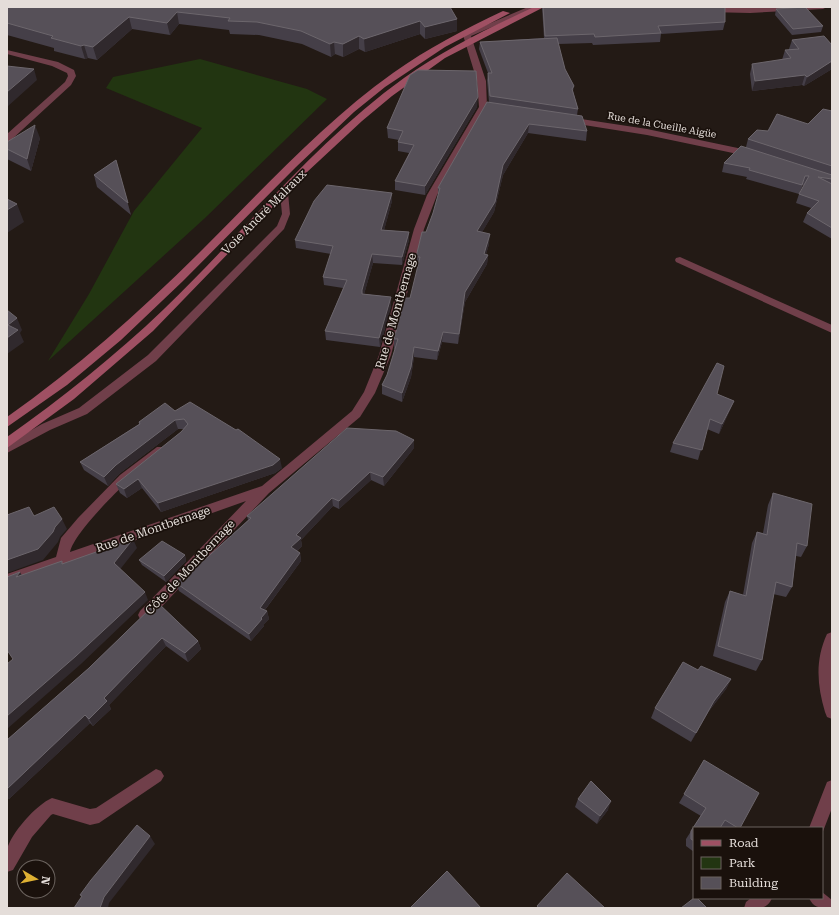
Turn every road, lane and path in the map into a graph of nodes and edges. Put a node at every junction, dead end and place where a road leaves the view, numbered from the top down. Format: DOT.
graph roads {
  1 [pos="521,7"];
  2 [pos="535,7"];
  3 [pos="540,7"];
  4 [pos="822,7"];
  5 [pos="700,10"];
  6 [pos="7,52"];
  7 [pos="560,118"];
  8 [pos="7,139"];
  9 [pos="760,156"];
  10 [pos="284,193"];
  11 [pos="680,260"];
  12 [pos="832,329"];
  13 [pos="7,423"];
  14 [pos="173,441"];
  15 [pos="7,443"];
  16 [pos="7,449"];
  17 [pos="266,489"];
  18 [pos="62,561"];
  19 [pos="7,580"];
  20 [pos="135,624"];
  21 [pos="832,638"];
  22 [pos="832,712"];
  23 [pos="156,776"];
  24 [pos="832,787"];
  25 [pos="817,827"];
  26 [pos="7,864"];
  27 [pos="763,899"];
  28 [pos="818,899"];
  29 [pos="752,908"];
  30 [pos="830,908"];
  1 -- 13 [label="main road, Voie André Malraux"];
  2 -- 17 [label="street, Rue de Montbernage"];
  3 -- 10 [label="main road, Voie André Malraux"];
  4 -- 5 [label="street"];
  6 -- 8 [label="street"];
  7 -- 9 [label="street, Rue de la Cueille Aigüe"];
  10 -- 15 [label="main road, Voie André Malraux"];
  10 -- 16 [label="lane"];
  11 -- 12 [label="street"];
  14 -- 18 [label="street"];
  17 -- 18 [label="street, Rue de Montbernage"];
  17 -- 20 [label="street, Côte de Montbernage"];
  18 -- 19 [label="street, Rue de Montbernage"];
  21 -- 22 [label="street"];
  23 -- 26 [label="street"];
  24 -- 25 [label="street"];
  27 -- 29 [label="street"];
  28 -- 30 [label="street"];
}
